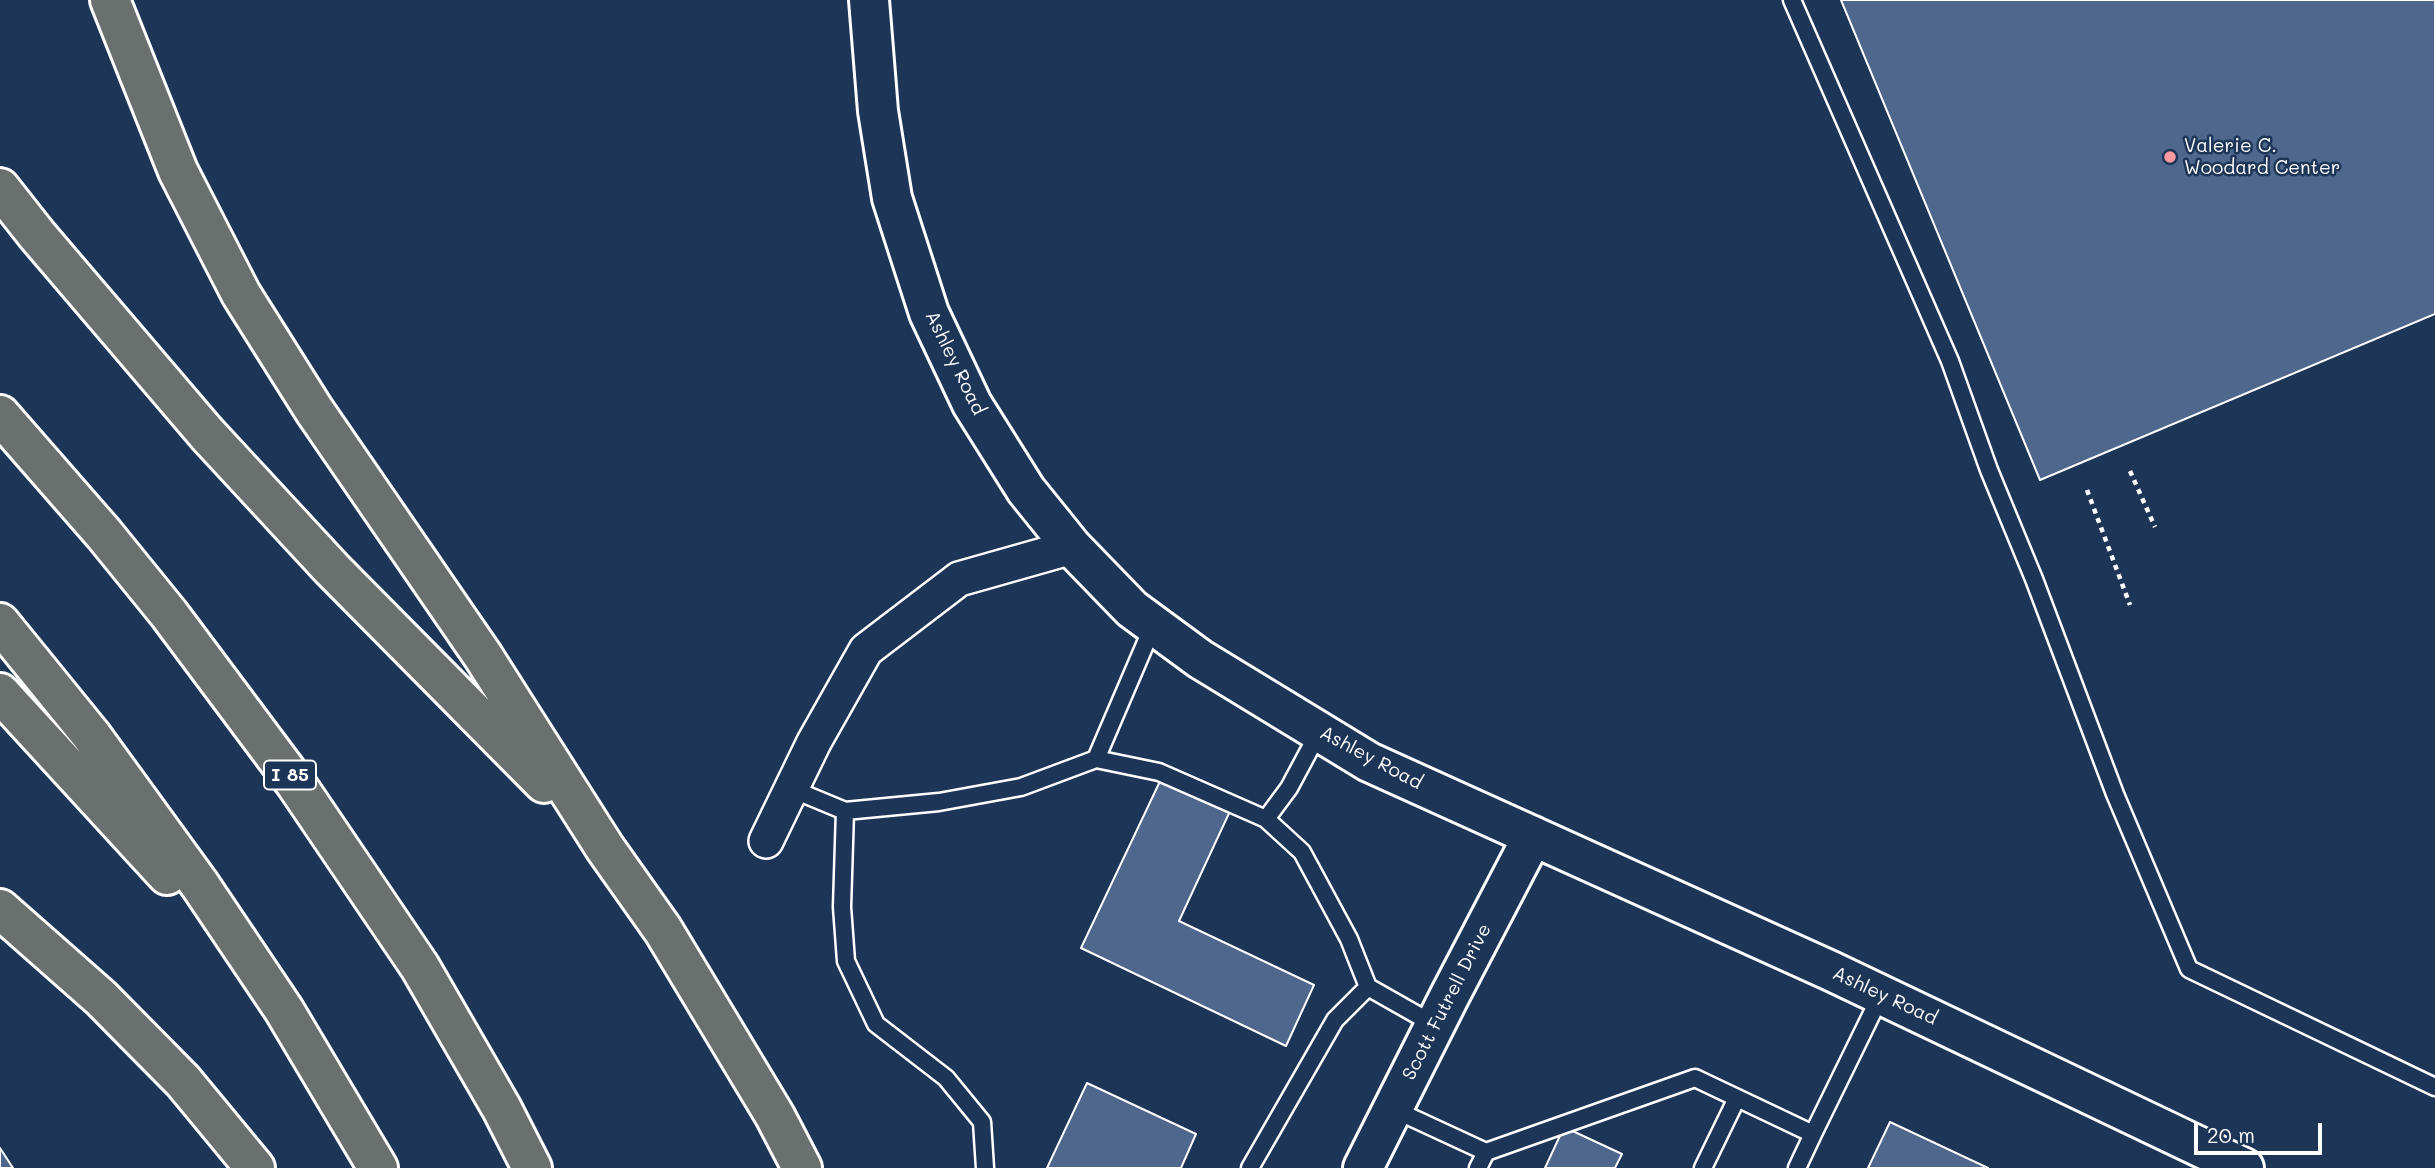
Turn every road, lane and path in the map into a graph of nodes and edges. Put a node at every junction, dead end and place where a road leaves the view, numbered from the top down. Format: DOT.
graph roads {
  1 [pos="110,0"];
  2 [pos="869,0"];
  3 [pos="1792,0"];
  4 [pos="0,188"];
  5 [pos="0,415"];
  6 [pos="2130,471"];
  7 [pos="2087,490"];
  8 [pos="2155,527"];
  9 [pos="1072,547"];
  10 [pos="2130,605"];
  11 [pos="0,623"];
  12 [pos="1153,625"];
  13 [pos="0,693"];
  14 [pos="1319,732"];
  15 [pos="1096,759"];
  16 [pos="792,789"];
  17 [pos="845,811"];
  18 [pos="1266,819"];
  19 [pos="1533,836"];
  20 [pos="766,841"];
  21 [pos="606,848"];
  22 [pos="0,909"];
  23 [pos="1368,987"];
  24 [pos="1881,994"];
  25 [pos="284,1010"];
  26 [pos="1435,1025"];
  27 [pos="2435,1087"];
  28 [pos="1737,1098"];
  29 [pos="1392,1109"];
  30 [pos="1813,1134"];
  31 [pos="1486,1152"];
  32 [pos="255,1168"];
  33 [pos="378,1168"];
  34 [pos="532,1168"];
  35 [pos="802,1168"];
  36 [pos="985,1168"];
  37 [pos="1250,1168"];
  38 [pos="1363,1168"];
  39 [pos="1478,1168"];
  40 [pos="1703,1168"];
  41 [pos="1797,1168"];
  42 [pos="2244,1168"];
  1 -- 21 [label="highway"];
  2 -- 9 [label="street, Ashley Road"];
  3 -- 27 [label="lane"];
  4 -- 21 [label="highway"];
  5 -- 34 [label="highway, I 85"];
  6 -- 8 [label="path"];
  7 -- 10 [label="path"];
  9 -- 12 [label="street, Ashley Road"];
  9 -- 16 [label="street"];
  11 -- 25 [label="highway"];
  12 -- 14 [label="street, Ashley Road"];
  12 -- 15 [label="lane"];
  13 -- 25 [label="highway"];
  14 -- 18 [label="lane"];
  14 -- 19 [label="street, Ashley Road"];
  15 -- 17 [label="lane"];
  15 -- 18 [label="lane"];
  16 -- 17 [label="lane"];
  16 -- 20 [label="street"];
  17 -- 36 [label="lane"];
  18 -- 23 [label="lane"];
  19 -- 24 [label="street, Ashley Road"];
  19 -- 26 [label="street, Scott Futrell Drive"];
  21 -- 35 [label="highway"];
  22 -- 32 [label="highway"];
  23 -- 26 [label="lane"];
  23 -- 37 [label="lane"];
  24 -- 30 [label="lane"];
  24 -- 42 [label="street, Ashley Road"];
  25 -- 33 [label="highway"];
  26 -- 29 [label="street, Scott Futrell Drive"];
  28 -- 30 [label="lane"];
  28 -- 31 [label="lane"];
  28 -- 40 [label="lane"];
  29 -- 31 [label="lane"];
  29 -- 38 [label="street, Scott Futrell Drive"];
  30 -- 41 [label="lane"];
  31 -- 39 [label="lane"];
}
